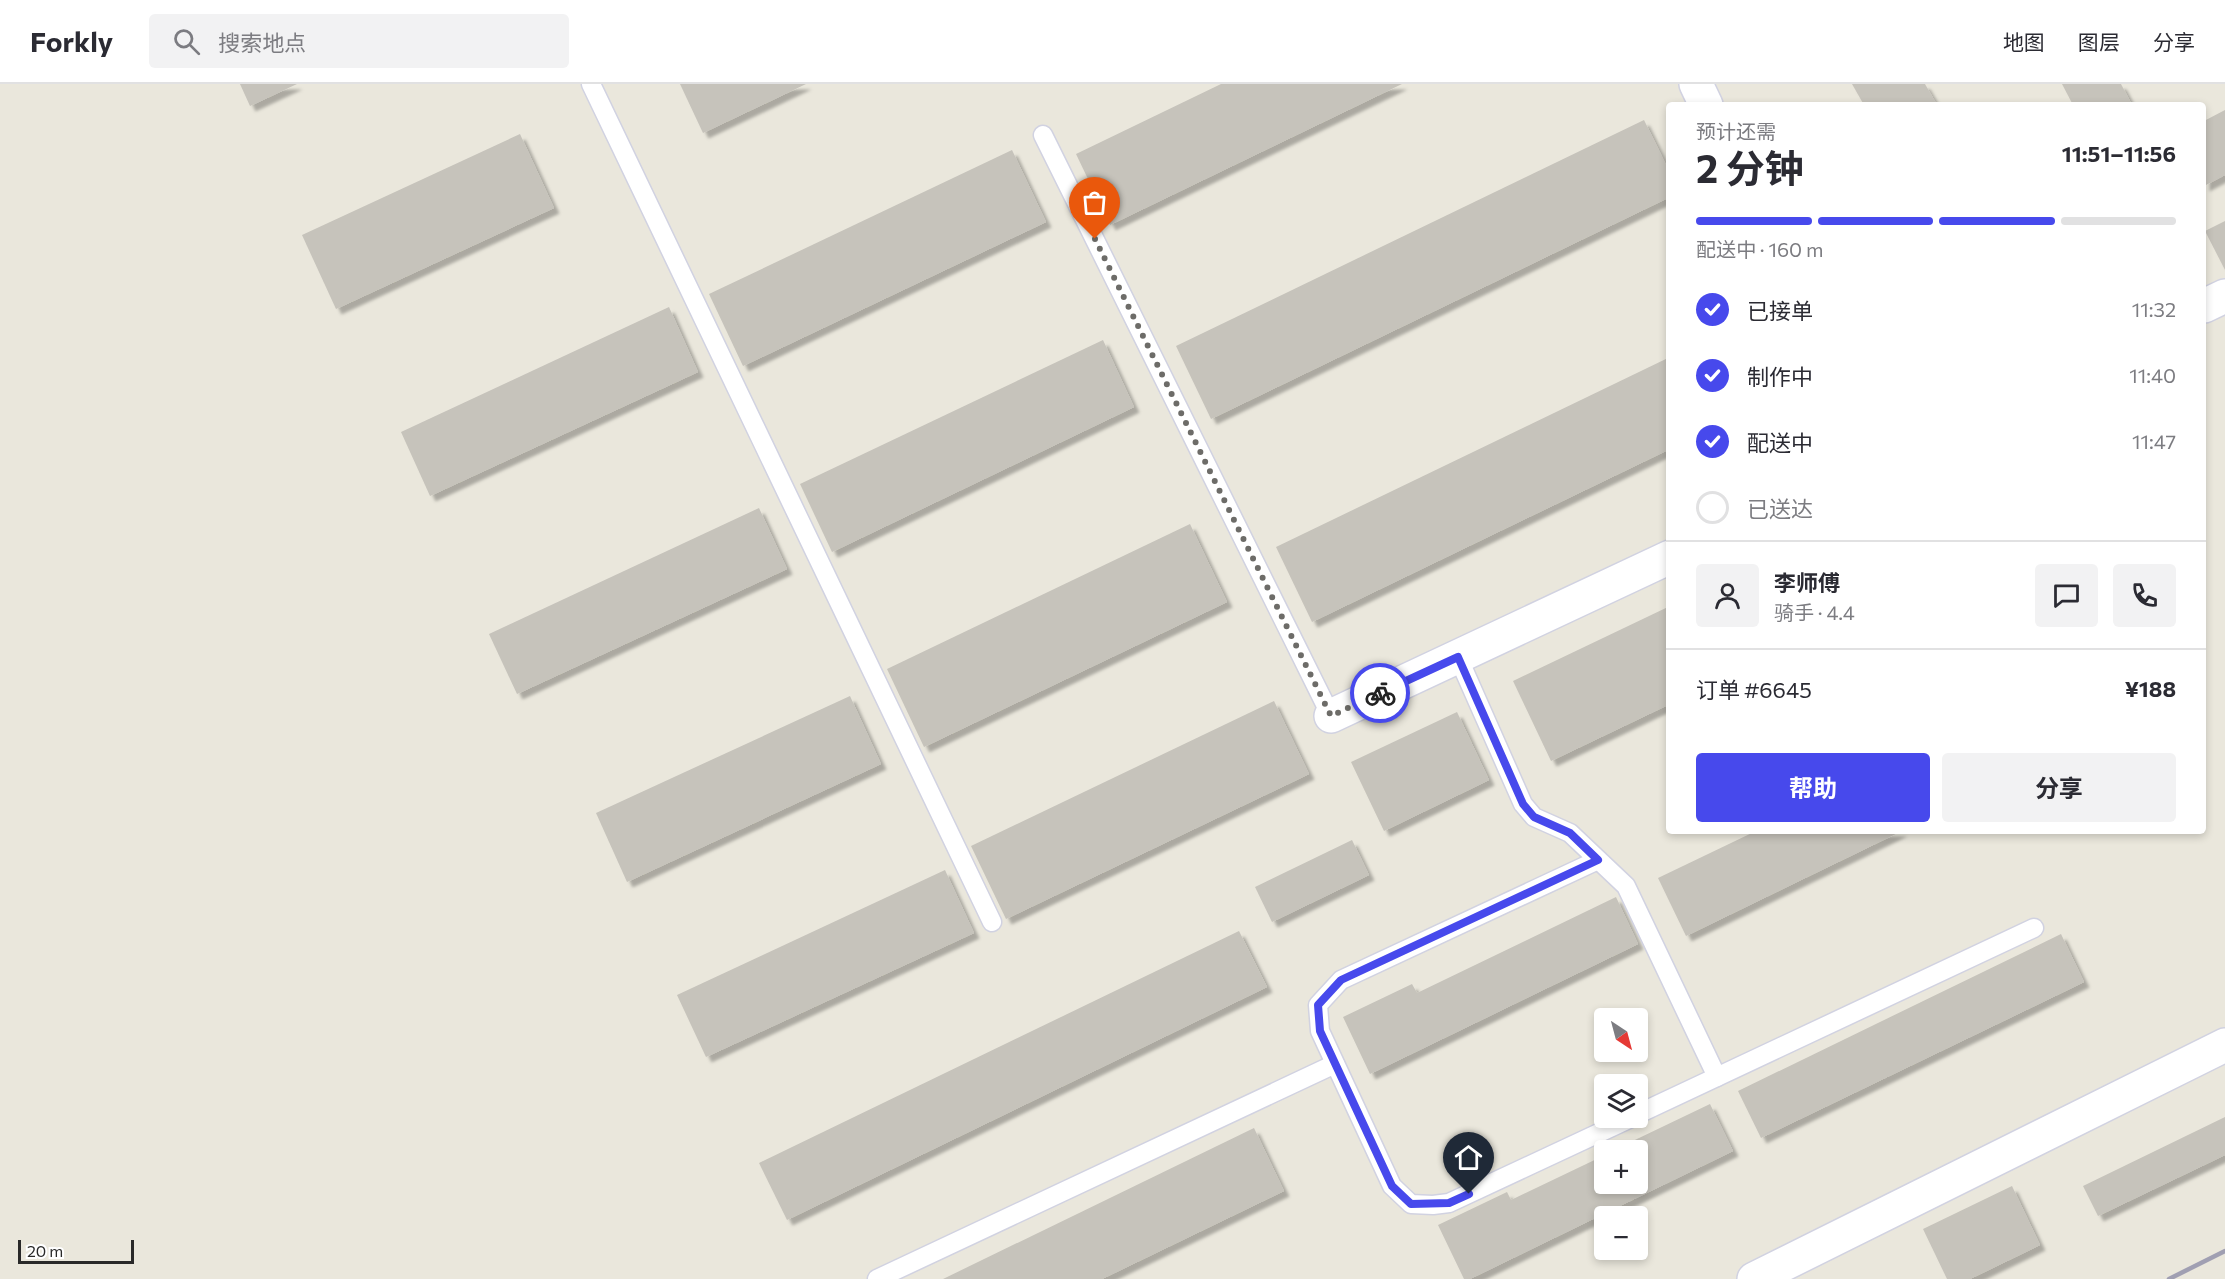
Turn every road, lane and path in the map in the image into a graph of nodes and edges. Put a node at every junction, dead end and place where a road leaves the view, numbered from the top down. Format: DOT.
graph roads {
  1 [pos="591,84"];
  2 [pos="1696,84"];
  3 [pos="1705,102"];
  4 [pos="1043,135"];
  5 [pos="2225,296"];
  6 [pos="2206,305"];
  7 [pos="1666,559"];
  8 [pos="1458,657"];
  9 [pos="1331,716"];
  10 [pos="1598,860"];
  11 [pos="992,922"];
  12 [pos="2034,928"];
  13 [pos="2225,1045"];
  14 [pos="1335,1064"];
  15 [pos="1717,1077"];
  16 [pos="1648,1109"];
  17 [pos="1610,1128"];
  18 [pos="877,1279"];
  19 [pos="1754,1279"];
  1 -- 11 [label="lane"];
  2 -- 3 [label="street"];
  4 -- 9 [label="lane"];
  5 -- 6 [label="street"];
  7 -- 8 [label="street"];
  8 -- 9 [label="street"];
  8 -- 10 [label="lane"];
  10 -- 14 [label="lane"];
  10 -- 15 [label="lane"];
  12 -- 15 [label="lane"];
  13 -- 19 [label="street"];
  14 -- 17 [label="lane"];
  14 -- 18 [label="lane"];
  15 -- 16 [label="lane"];
}
